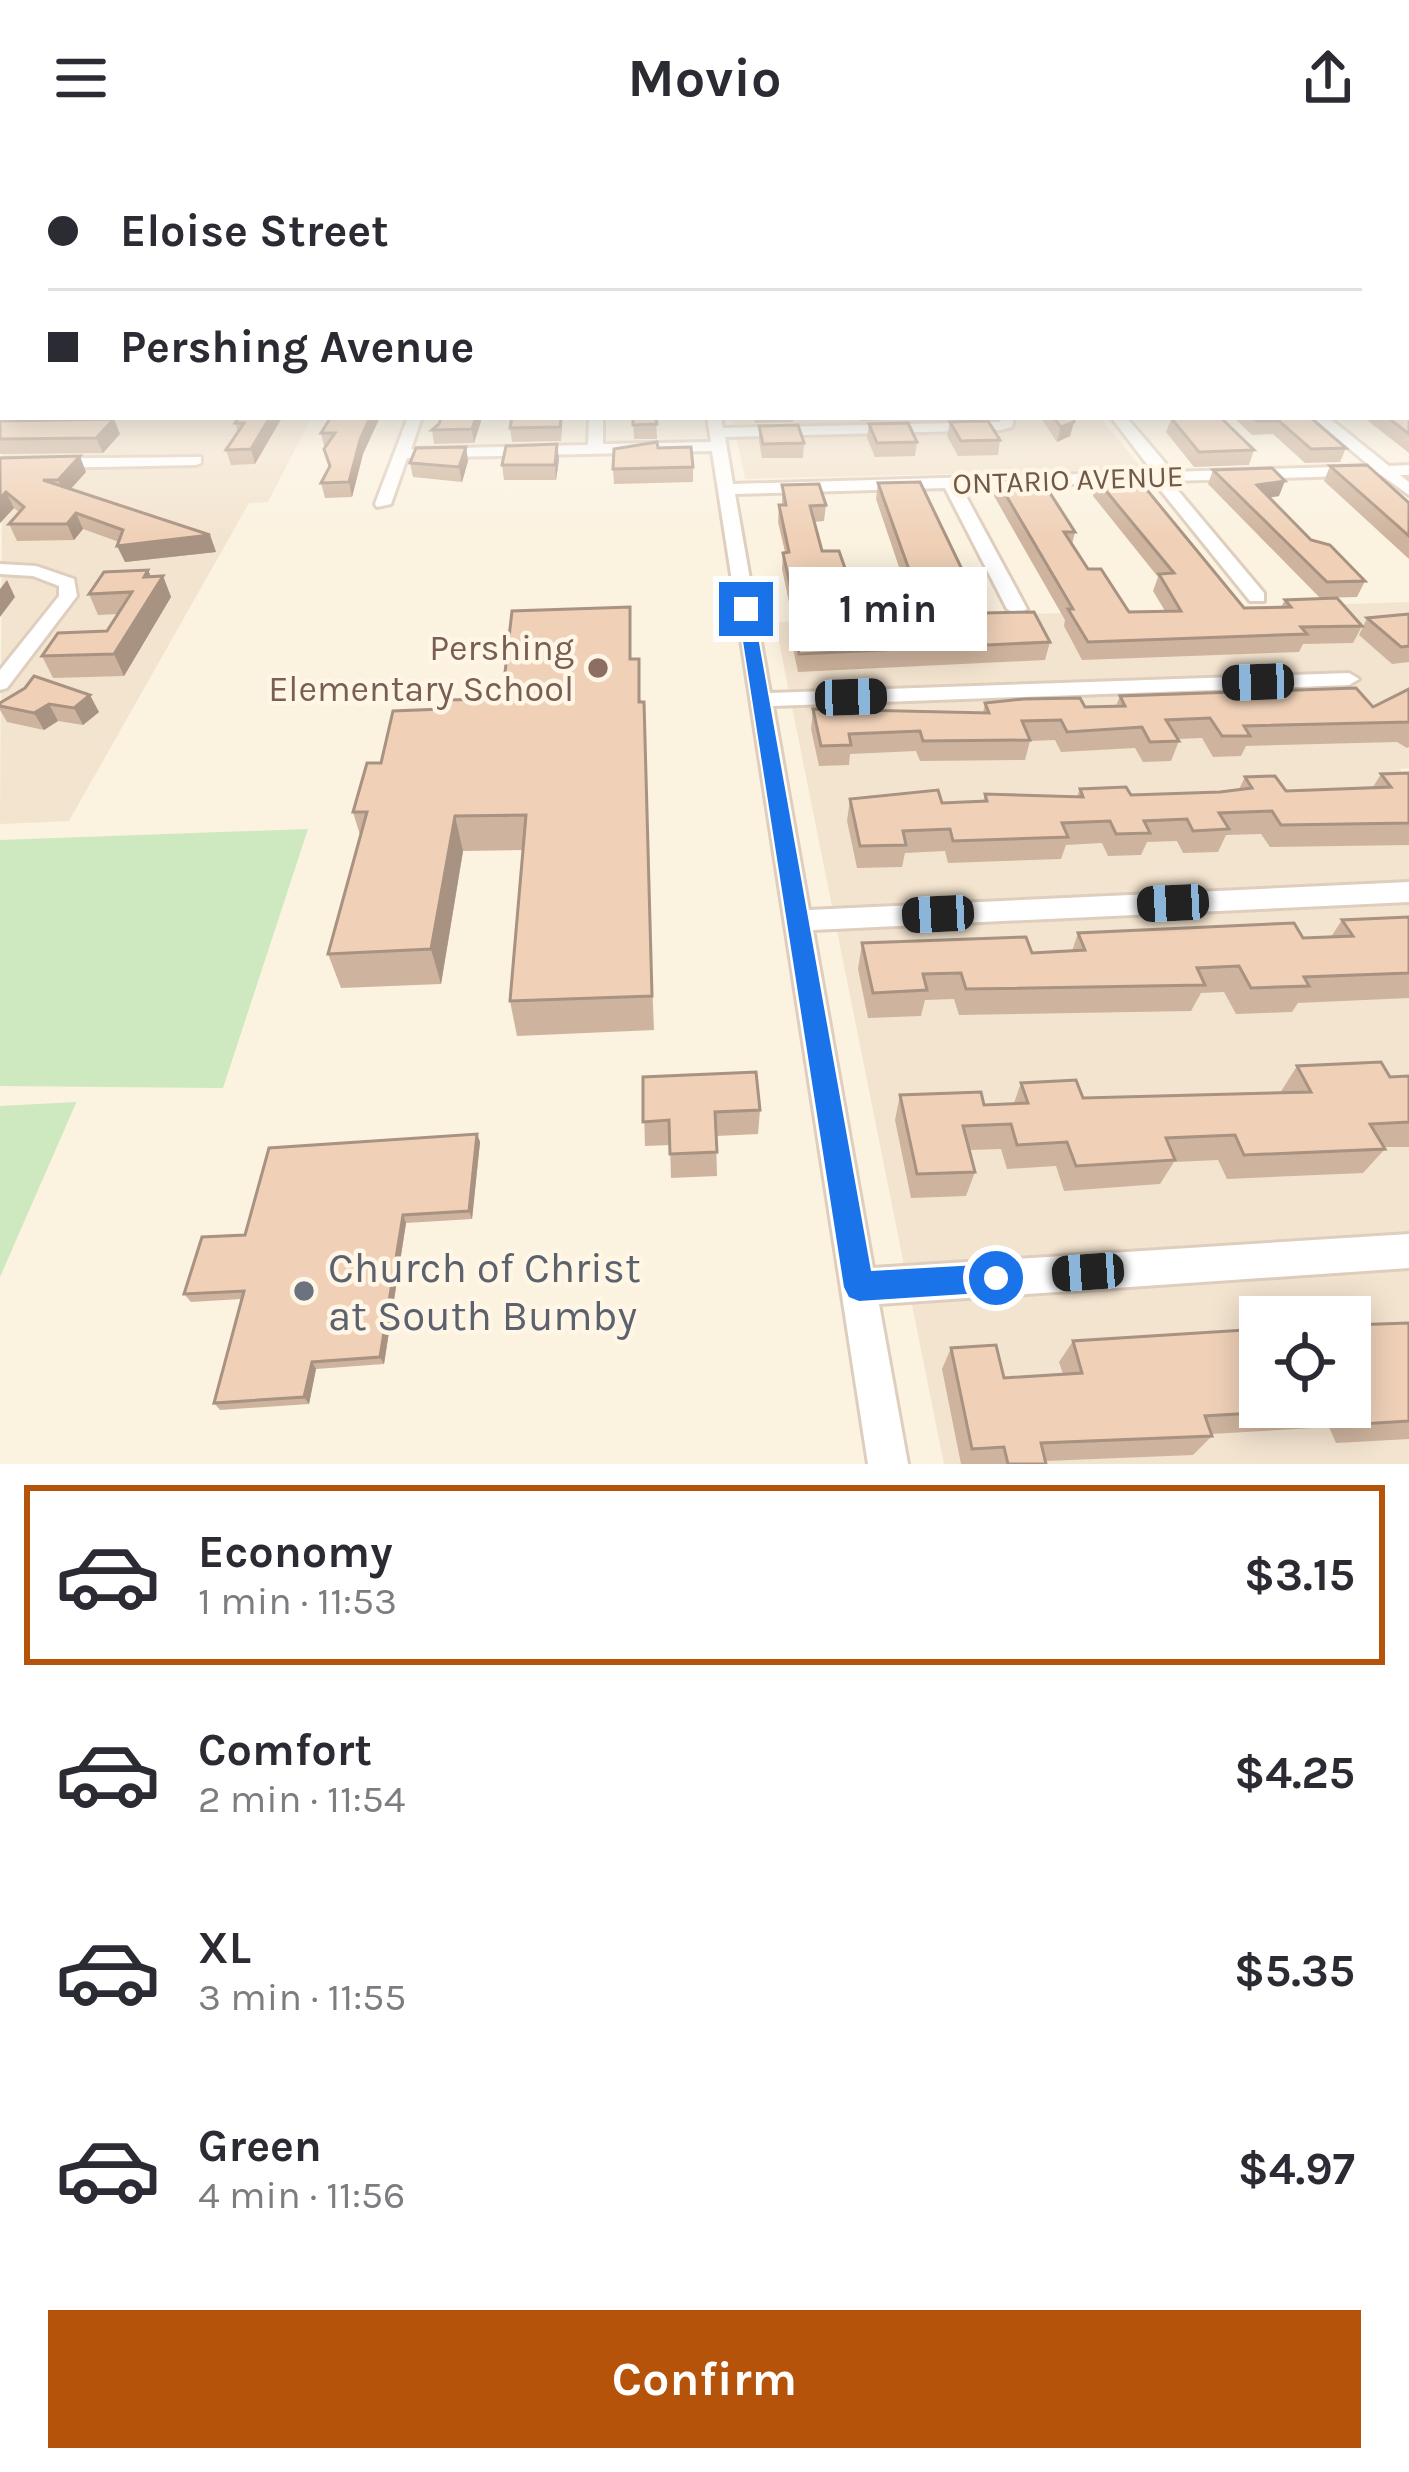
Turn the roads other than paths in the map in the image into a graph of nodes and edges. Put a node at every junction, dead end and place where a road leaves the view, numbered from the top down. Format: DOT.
graph roads {
  1 [pos="414,420"];
  2 [pos="596,420"];
  3 [pos="1121,420"];
  4 [pos="1323,420"];
  5 [pos="1007,421"];
  6 [pos="827,424"];
  7 [pos="717,432"];
  8 [pos="595,449"];
  9 [pos="402,454"];
  10 [pos="196,460"];
  11 [pos="0,464"];
  12 [pos="1409,470"];
  13 [pos="1385,471"];
  14 [pos="1162,477"];
  15 [pos="951,484"];
  16 [pos="727,489"];
  17 [pos="1409,490"];
  18 [pos="383,504"];
  19 [pos="0,569"];
  20 [pos="1257,597"];
  21 [pos="1017,608"];
  22 [pos="1349,679"];
  23 [pos="0,684"];
  24 [pos="760,700"];
  25 [pos="1409,892"];
  26 [pos="796,921"];
  27 [pos="1409,1251"];
  28 [pos="859,1287"];
  29 [pos="888,1464"];
  1 -- 9 [label="street"];
  2 -- 8 [label="street"];
  3 -- 14 [label="street"];
  4 -- 13 [label="street"];
  5 -- 6 [label="street"];
  6 -- 7 [label="street"];
  7 -- 8 [label="street"];
  7 -- 16 [label="street"];
  8 -- 9 [label="street"];
  9 -- 18 [label="street"];
  10 -- 11 [label="street"];
  12 -- 13 [label="street, ONTARIO AVENUE"];
  13 -- 14 [label="street, ONTARIO AVENUE"];
  13 -- 17 [label="street"];
  14 -- 15 [label="street, ONTARIO AVENUE"];
  14 -- 20 [label="street"];
  15 -- 16 [label="street, ONTARIO AVENUE"];
  15 -- 21 [label="street"];
  16 -- 24 [label="street"];
  19 -- 23 [label="street"];
  22 -- 24 [label="street"];
  24 -- 26 [label="street"];
  25 -- 26 [label="street"];
  26 -- 28 [label="street"];
  27 -- 28 [label="street"];
  28 -- 29 [label="street"];
}
